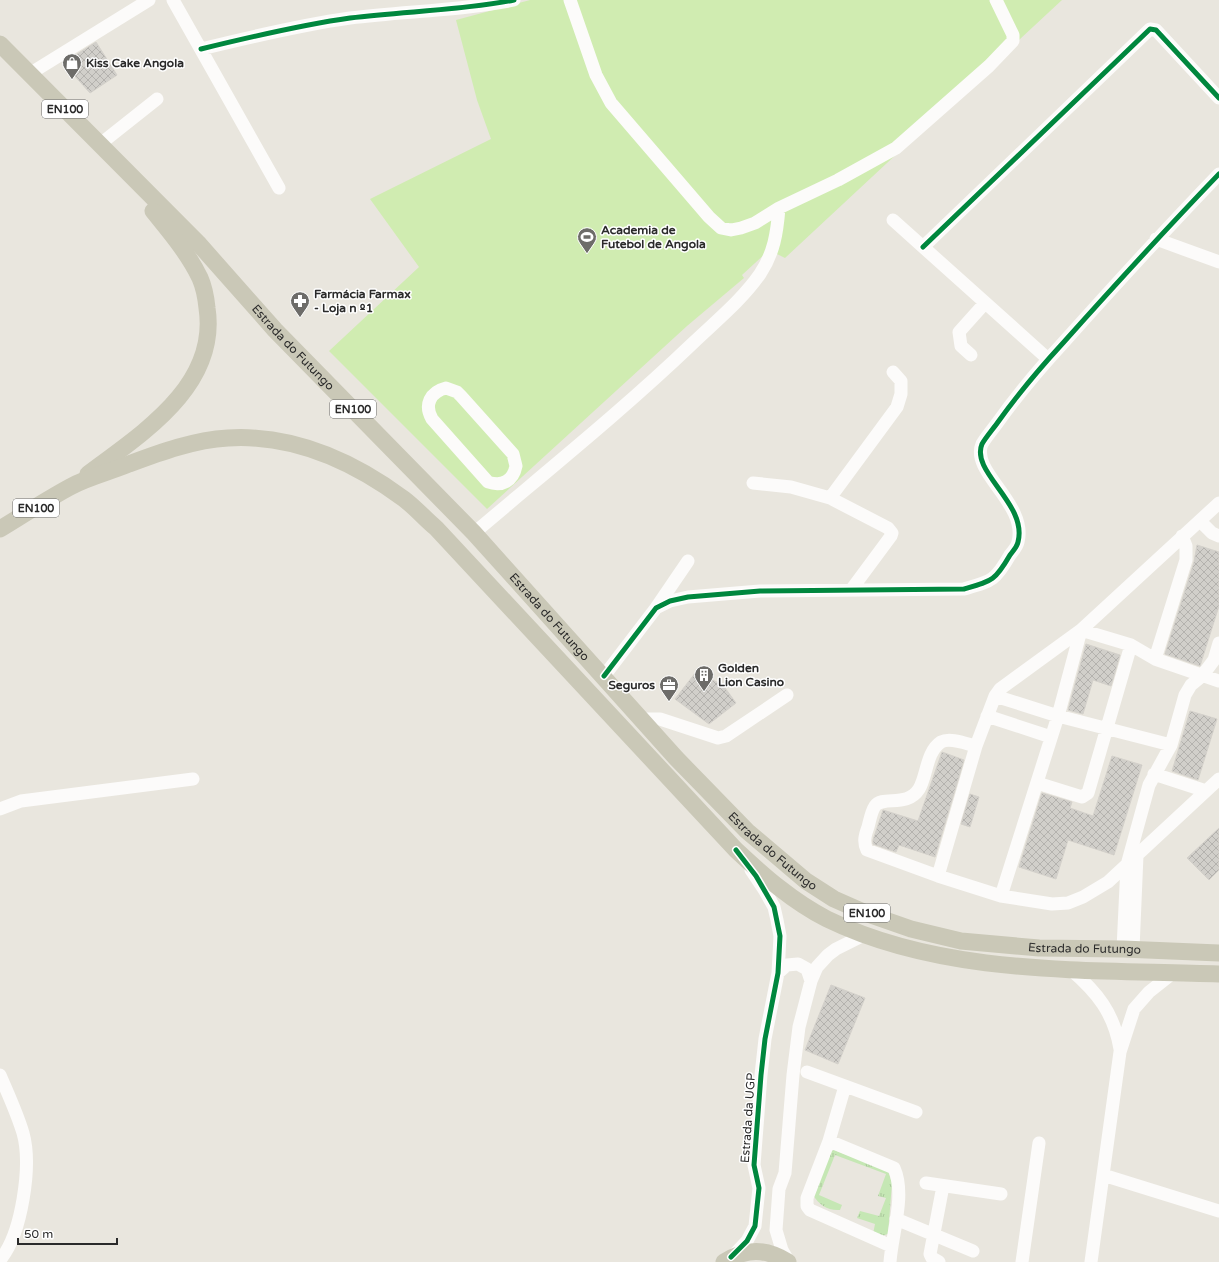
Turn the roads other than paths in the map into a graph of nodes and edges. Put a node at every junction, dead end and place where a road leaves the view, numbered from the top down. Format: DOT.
graph roads {
  1 [pos="149,0"];
  2 [pos="174,0"];
  3 [pos="513,0"];
  4 [pos="570,0"];
  5 [pos="996,0"];
  6 [pos="0,36"];
  7 [pos="0,44"];
  8 [pos="201,49"];
  9 [pos="31,73"];
  10 [pos="1219,98"];
  11 [pos="157,99"];
  12 [pos="100,145"];
  13 [pos="1219,174"];
  14 [pos="279,188"];
  15 [pos="779,208"];
  16 [pos="892,220"];
  17 [pos="1156,239"];
  18 [pos="923,248"];
  19 [pos="1219,262"];
  20 [pos="985,303"];
  21 [pos="971,355"];
  22 [pos="1048,359"];
  23 [pos="892,372"];
  24 [pos="506,482"];
  25 [pos="752,483"];
  26 [pos="72,486"];
  27 [pos="518,496"];
  28 [pos="830,498"];
  29 [pos="1219,503"];
  30 [pos="1200,521"];
  31 [pos="0,529"];
  32 [pos="474,533"];
  33 [pos="1182,536"];
  34 [pos="1219,536"];
  35 [pos="688,561"];
  36 [pos="851,590"];
  37 [pos="656,608"];
  38 [pos="1081,630"];
  39 [pos="1219,643"];
  40 [pos="1131,645"];
  41 [pos="1155,660"];
  42 [pos="604,676"];
  43 [pos="1202,676"];
  44 [pos="1219,681"];
  45 [pos="787,695"];
  46 [pos="995,696"];
  47 [pos="987,716"];
  48 [pos="1058,716"];
  49 [pos="642,719"];
  50 [pos="1108,728"];
  51 [pos="1051,737"];
  52 [pos="1171,745"];
  53 [pos="976,746"];
  54 [pos="1154,774"];
  55 [pos="193,779"];
  56 [pos="1219,779"];
  57 [pos="1037,783"];
  58 [pos="1206,791"];
  59 [pos="0,810"];
  60 [pos="1135,849"];
  61 [pos="736,850"];
  62 [pos="1127,865"];
  63 [pos="938,876"];
  64 [pos="1001,896"];
  65 [pos="864,935"];
  66 [pos="1128,949"];
  67 [pos="1219,953"];
  68 [pos="1070,969"];
  69 [pos="778,973"];
  70 [pos="1173,973"];
  71 [pos="1219,974"];
  72 [pos="811,981"];
  73 [pos="1120,1052"];
  74 [pos="807,1072"];
  75 [pos="0,1075"];
  76 [pos="845,1086"];
  77 [pos="916,1112"];
  78 [pos="830,1141"];
  79 [pos="1039,1143"];
  80 [pos="1103,1175"];
  81 [pos="926,1183"];
  82 [pos="943,1186"];
  83 [pos="1001,1194"];
  84 [pos="1219,1210"];
  85 [pos="896,1219"];
  86 [pos="934,1235"];
  87 [pos="891,1246"];
  88 [pos="974,1251"];
  89 [pos="0,1260"];
  90 [pos="728,1260"];
  91 [pos="789,1262"];
  92 [pos="890,1262"];
  93 [pos="939,1262"];
  94 [pos="1022,1262"];
  95 [pos="1091,1262"];
  1 -- 9 [label="street"];
  2 -- 8 [label="street"];
  3 -- 8 [label="street"];
  4 -- 15 [label="street"];
  5 -- 15 [label="street"];
  6 -- 9 [label="main road"];
  7 -- 9 [label="main road, Estrada do Futungo / EN100"];
  8 -- 14 [label="street"];
  9 -- 12 [label="main road, Estrada do Futungo / EN100"];
  10 -- 18 [label="street"];
  11 -- 12 [label="street"];
  12 -- 26 [label="main road"];
  12 -- 32 [label="main road, Estrada do Futungo / EN100"];
  13 -- 17 [label="street"];
  15 -- 27 [label="street"];
  16 -- 18 [label="street"];
  17 -- 19 [label="street"];
  17 -- 22 [label="street"];
  18 -- 20 [label="street"];
  20 -- 21 [label="street"];
  20 -- 22 [label="street"];
  22 -- 36 [label="street"];
  23 -- 28 [label="street"];
  24 -- 24 [label="street"];
  24 -- 27 [label="street"];
  25 -- 28 [label="street"];
  26 -- 31 [label="main road, Estrada do Futungo / EN100"];
  26 -- 61 [label="main road, Estrada do Futungo / EN100"];
  27 -- 32 [label="street"];
  28 -- 36 [label="street"];
  29 -- 30 [label="street"];
  30 -- 33 [label="street"];
  30 -- 34 [label="street"];
  32 -- 42 [label="main road, Estrada do Futungo / EN100"];
  33 -- 38 [label="street"];
  33 -- 41 [label="street"];
  35 -- 37 [label="street"];
  36 -- 37 [label="street"];
  37 -- 42 [label="street"];
  38 -- 40 [label="street"];
  38 -- 46 [label="street"];
  38 -- 48 [label="street"];
  39 -- 43 [label="street"];
  40 -- 41 [label="street"];
  40 -- 50 [label="street"];
  41 -- 43 [label="street"];
  42 -- 49 [label="main road, Estrada do Futungo / EN100"];
  43 -- 44 [label="street"];
  43 -- 52 [label="street"];
  45 -- 49 [label="street"];
  46 -- 47 [label="street"];
  46 -- 48 [label="street"];
  47 -- 51 [label="street"];
  47 -- 53 [label="street"];
  48 -- 50 [label="street"];
  48 -- 51 [label="street"];
  49 -- 66 [label="main road, Estrada do Futungo / EN100"];
  50 -- 52 [label="street"];
  50 -- 57 [label="street"];
  51 -- 57 [label="street"];
  52 -- 54 [label="street"];
  53 -- 63 [label="street"];
  53 -- 63 [label="street"];
  54 -- 58 [label="street"];
  54 -- 60 [label="street"];
  55 -- 59 [label="street"];
  56 -- 58 [label="street"];
  57 -- 64 [label="street"];
  58 -- 60 [label="street"];
  60 -- 62 [label="street"];
  60 -- 66 [label="street"];
  61 -- 65 [label="main road, Estrada do Futungo / EN100"];
  61 -- 69 [label="street, Estrada da UGP"];
  62 -- 64 [label="street"];
  62 -- 66 [label="street"];
  63 -- 64 [label="street"];
  65 -- 68 [label="main road, Estrada do Futungo / EN100"];
  65 -- 72 [label="street"];
  66 -- 67 [label="main road, Estrada do Futungo / EN100"];
  68 -- 70 [label="main road, Estrada do Futungo / EN100"];
  68 -- 73 [label="street"];
  69 -- 72 [label="street"];
  69 -- 90 [label="street, Estrada da UGP"];
  70 -- 71 [label="main road, Estrada do Futungo / EN100"];
  70 -- 73 [label="street"];
  72 -- 91 [label="street"];
  73 -- 80 [label="street"];
  74 -- 76 [label="street"];
  75 -- 89 [label="street"];
  76 -- 77 [label="street"];
  76 -- 78 [label="street"];
  78 -- 85 [label="street"];
  78 -- 87 [label="street"];
  79 -- 94 [label="street"];
  80 -- 84 [label="street"];
  80 -- 95 [label="street"];
  81 -- 82 [label="street"];
  82 -- 83 [label="street"];
  82 -- 86 [label="street"];
  85 -- 86 [label="street"];
  85 -- 87 [label="street"];
  86 -- 88 [label="street"];
  86 -- 93 [label="street"];
  87 -- 92 [label="street"];
  90 -- 91 [label="main road"];
}
